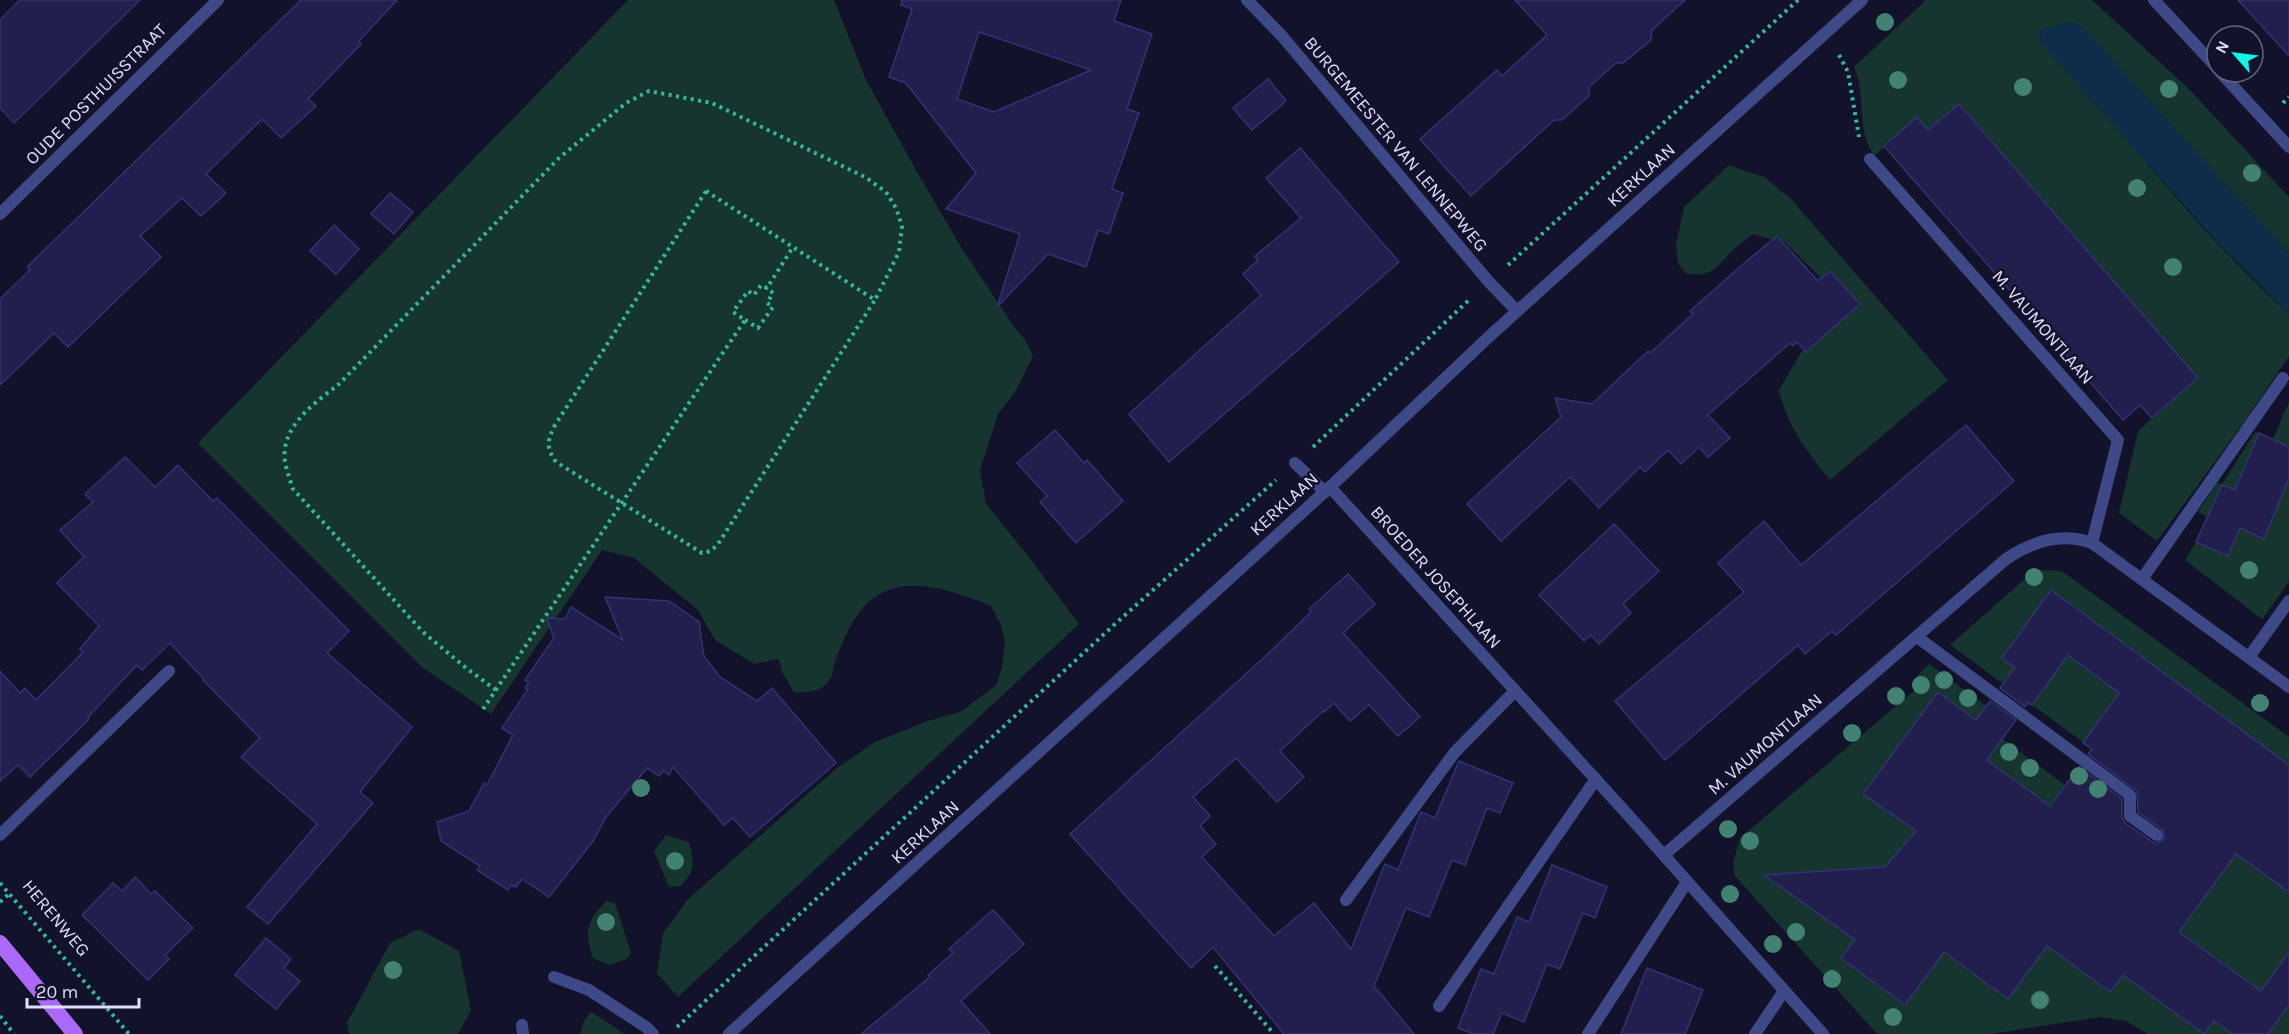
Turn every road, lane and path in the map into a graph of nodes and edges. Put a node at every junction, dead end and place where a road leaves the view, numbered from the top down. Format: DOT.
graph roads {
  1 [pos="218,0"];
  2 [pos="1247,0"];
  3 [pos="1798,0"];
  4 [pos="1862,0"];
  5 [pos="2154,0"];
  6 [pos="1838,52"];
  7 [pos="2205,56"];
  8 [pos="2231,84"];
  9 [pos="2289,147"];
  10 [pos="1870,159"];
  11 [pos="0,214"];
  12 [pos="793,247"];
  13 [pos="1489,282"];
  14 [pos="767,288"];
  15 [pos="875,300"];
  16 [pos="1517,311"];
  17 [pos="745,320"];
  18 [pos="2283,378"];
  19 [pos="1295,463"];
  20 [pos="1328,489"];
  21 [pos="622,504"];
  22 [pos="2092,543"];
  23 [pos="2142,579"];
  24 [pos="2289,601"];
  25 [pos="1917,637"];
  26 [pos="2249,657"];
  27 [pos="169,671"];
  28 [pos="2289,687"];
  29 [pos="496,690"];
  30 [pos="1515,691"];
  31 [pos="483,709"];
  32 [pos="1596,779"];
  33 [pos="0,835"];
  34 [pos="2157,835"];
  35 [pos="1664,855"];
  36 [pos="1687,882"];
  37 [pos="0,883"];
  38 [pos="9,894"];
  39 [pos="1346,900"];
  40 [pos="0,902"];
  41 [pos="0,943"];
  42 [pos="1215,966"];
  43 [pos="554,977"];
  44 [pos="1784,991"];
  45 [pos="1439,1005"];
  46 [pos="0,1016"];
  47 [pos="14,1034"];
  48 [pos="75,1034"];
  49 [pos="129,1034"];
  50 [pos="653,1034"];
  51 [pos="669,1034"];
  52 [pos="729,1034"];
  53 [pos="1274,1034"];
  54 [pos="1588,1034"];
  55 [pos="1755,1034"];
  56 [pos="1823,1034"];
  1 -- 11 [label="street, OUDE POSTHUISSTRAAT"];
  2 -- 13 [label="street, BURGEMEESTER VAN LENNEPWEG"];
  3 -- 13 [label="path, KERKLAAN"];
  4 -- 16 [label="street, KERKLAAN"];
  5 -- 7 [label="street"];
  6 -- 10 [label="path"];
  8 -- 9 [label="street"];
  10 -- 22 [label="street, M. VAUMONTLAAN"];
  12 -- 14 [label="path"];
  12 -- 15 [label="path"];
  12 -- 21 [label="path"];
  13 -- 16 [label="street, BURGEMEESTER VAN LENNEPWEG"];
  13 -- 19 [label="path, KERKLAAN"];
  14 -- 17 [label="path"];
  14 -- 17 [label="path"];
  15 -- 21 [label="path"];
  15 -- 29 [label="path"];
  16 -- 20 [label="street, KERKLAAN"];
  17 -- 21 [label="path"];
  18 -- 23 [label="street"];
  19 -- 20 [label="street, BROEDER JOSEPHLAAN"];
  19 -- 51 [label="path, KERKLAAN"];
  20 -- 30 [label="street, BROEDER JOSEPHLAAN"];
  20 -- 52 [label="street, KERKLAAN"];
  21 -- 29 [label="path"];
  22 -- 23 [label="street, M. VAUMONTLAAN"];
  22 -- 25 [label="street, M. VAUMONTLAAN"];
  23 -- 26 [label="street, M. VAUMONTLAAN"];
  24 -- 26 [label="street"];
  25 -- 34 [label="street"];
  25 -- 35 [label="street, M. VAUMONTLAAN"];
  26 -- 28 [label="street, M. VAUMONTLAAN"];
  27 -- 33 [label="street"];
  29 -- 31 [label="path"];
  30 -- 32 [label="street, BROEDER JOSEPHLAAN"];
  30 -- 39 [label="street"];
  32 -- 35 [label="street, BROEDER JOSEPHLAAN"];
  32 -- 45 [label="street"];
  35 -- 36 [label="street, BROEDER JOSEPHLAAN"];
  36 -- 44 [label="street, BROEDER JOSEPHLAAN"];
  36 -- 54 [label="street"];
  37 -- 38 [label="path, HERENWEG"];
  38 -- 40 [label="path"];
  38 -- 49 [label="path, HERENWEG"];
  41 -- 48 [label="main road"];
  42 -- 53 [label="path"];
  43 -- 50 [label="street"];
  44 -- 55 [label="street"];
  44 -- 56 [label="street, BROEDER JOSEPHLAAN"];
  46 -- 47 [label="path"];
}
